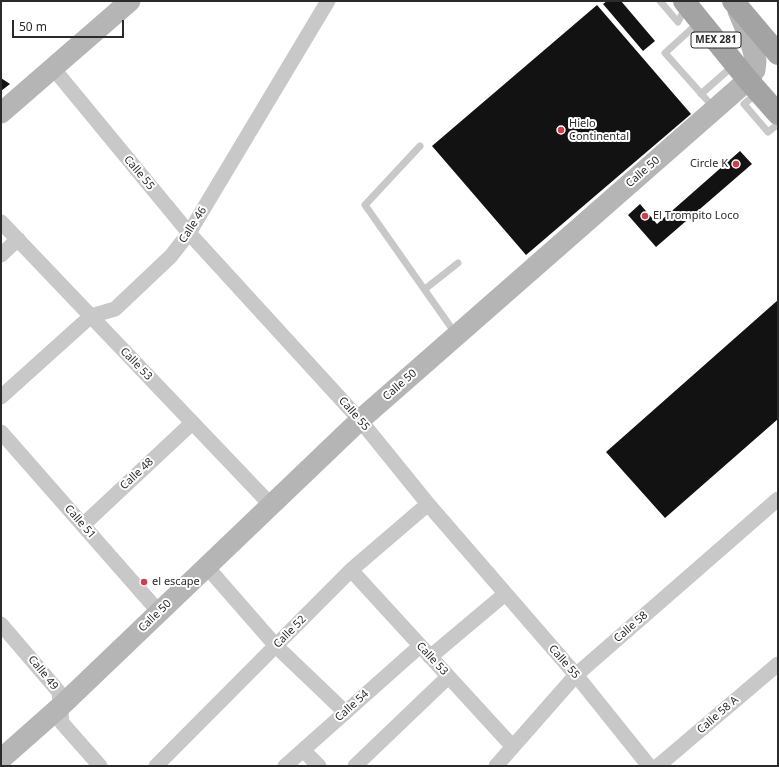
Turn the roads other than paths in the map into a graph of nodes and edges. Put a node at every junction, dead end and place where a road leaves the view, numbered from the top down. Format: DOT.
graph roads {
  1 [pos="130,1"];
  2 [pos="328,1"];
  3 [pos="660,1"];
  4 [pos="734,2"];
  5 [pos="691,9"];
  6 [pos="778,54"];
  7 [pos="53,68"];
  8 [pos="747,79"];
  9 [pos="701,94"];
  10 [pos="715,109"];
  11 [pos="1,113"];
  12 [pos="778,114"];
  13 [pos="778,124"];
  14 [pos="420,146"];
  15 [pos="1,222"];
  16 [pos="189,233"];
  17 [pos="18,239"];
  18 [pos="1,255"];
  19 [pos="458,264"];
  20 [pos="425,289"];
  21 [pos="91,316"];
  22 [pos="457,335"];
  23 [pos="1,397"];
  24 [pos="360,420"];
  25 [pos="192,423"];
  26 [pos="1,432"];
  27 [pos="778,499"];
  28 [pos="428,504"];
  29 [pos="271,505"];
  30 [pos="83,524"];
  31 [pos="206,567"];
  32 [pos="351,570"];
  33 [pos="506,594"];
  34 [pos="159,612"];
  35 [pos="1,624"];
  36 [pos="276,646"];
  37 [pos="420,646"];
  38 [pos="430,657"];
  39 [pos="778,664"];
  40 [pos="576,675"];
  41 [pos="448,677"];
  42 [pos="60,707"];
  43 [pos="345,712"];
  44 [pos="513,747"];
  45 [pos="303,750"];
  46 [pos="1,759"];
  47 [pos="100,766"];
  48 [pos="156,766"];
  49 [pos="285,766"];
  50 [pos="318,766"];
  51 [pos="355,766"];
  52 [pos="496,766"];
  53 [pos="650,766"];
  54 [pos="658,766"];
  1 -- 7 [label="street"];
  2 -- 16 [label="street, Calle 46"];
  3 -- 5 [label="lane"];
  4 -- 6 [label="main road, MEX 281"];
  4 -- 8 [label="street, Calle 50"];
  5 -- 8 [label="main road, MEX 281"];
  5 -- 9 [label="lane"];
  7 -- 11 [label="street"];
  7 -- 16 [label="street, Calle 55"];
  8 -- 9 [label="lane"];
  8 -- 10 [label="street, Calle 50"];
  8 -- 12 [label="main road, MEX 281"];
  8 -- 13 [label="lane"];
  9 -- 10 [label="lane"];
  10 -- 22 [label="street, Calle 50"];
  14 -- 20 [label="lane"];
  15 -- 17 [label="street, Calle 53"];
  16 -- 21 [label="street, Calle 46"];
  16 -- 24 [label="street, Calle 55"];
  17 -- 18 [label="street"];
  17 -- 21 [label="street, Calle 53"];
  19 -- 20 [label="lane"];
  20 -- 22 [label="lane"];
  21 -- 23 [label="street, Calle 46"];
  21 -- 25 [label="street, Calle 53"];
  22 -- 24 [label="street, Calle 50"];
  24 -- 28 [label="street, Calle 55"];
  24 -- 29 [label="street, Calle 50"];
  25 -- 29 [label="street, Calle 53"];
  25 -- 30 [label="street, Calle 48"];
  26 -- 30 [label="street, Calle 51"];
  27 -- 40 [label="street, Calle 58"];
  28 -- 32 [label="street, Calle 52"];
  28 -- 33 [label="street, Calle 55"];
  29 -- 31 [label="street, Calle 50"];
  30 -- 34 [label="street, Calle 51"];
  31 -- 34 [label="street, Calle 50"];
  31 -- 36 [label="street"];
  32 -- 36 [label="street, Calle 52"];
  32 -- 37 [label="street, Calle 53"];
  33 -- 38 [label="street"];
  33 -- 40 [label="street, Calle 55"];
  34 -- 42 [label="street, Calle 50"];
  35 -- 42 [label="street, Calle 49"];
  36 -- 43 [label="street"];
  36 -- 48 [label="street, Calle 52"];
  37 -- 38 [label="street, Calle 53"];
  37 -- 43 [label="street, Calle 54"];
  38 -- 41 [label="street, Calle 53"];
  39 -- 54 [label="street, Calle 58 A"];
  40 -- 44 [label="street, Calle 58"];
  40 -- 53 [label="street, Calle 55"];
  41 -- 44 [label="street, Calle 53"];
  41 -- 51 [label="street"];
  42 -- 46 [label="street, Calle 50"];
  42 -- 47 [label="street, Calle 49"];
  43 -- 45 [label="street, Calle 54"];
  44 -- 52 [label="street, Calle 58"];
  45 -- 49 [label="street, Calle 54"];
  45 -- 50 [label="street"];
}
